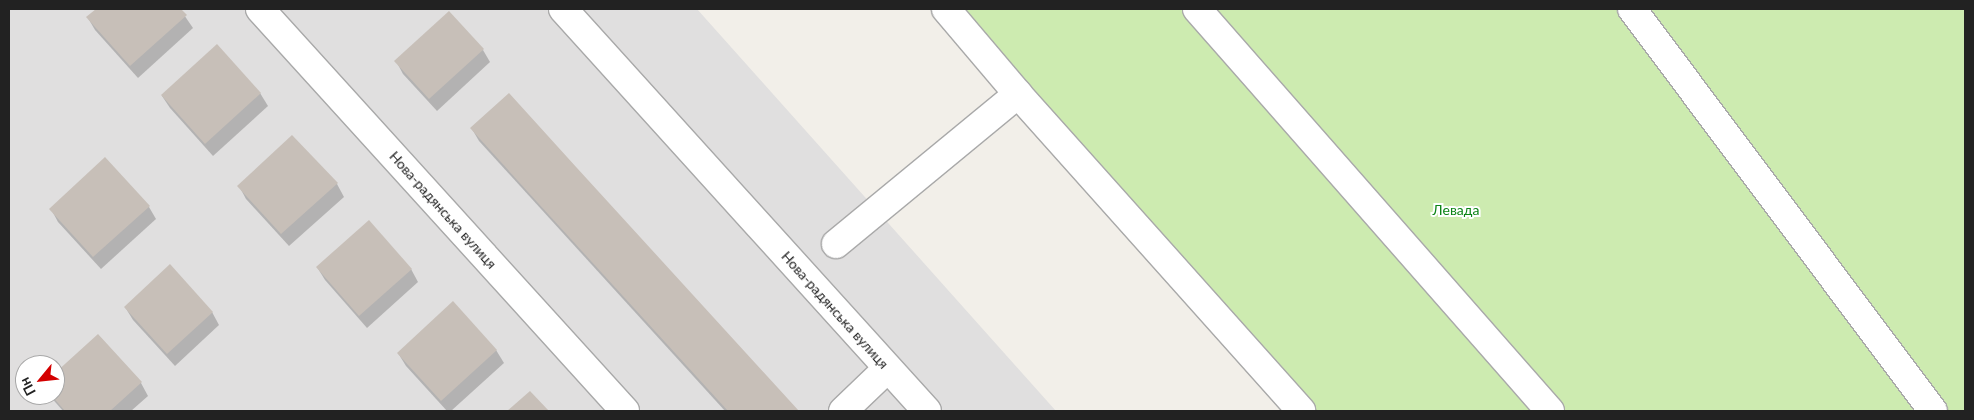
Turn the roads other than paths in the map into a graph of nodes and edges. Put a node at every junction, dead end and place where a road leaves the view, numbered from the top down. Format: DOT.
graph roads {
  1 [pos="260,9"];
  2 [pos="563,9"];
  3 [pos="946,9"];
  4 [pos="1197,9"];
  5 [pos="1632,9"];
  6 [pos="1018,94"];
  7 [pos="836,244"];
  8 [pos="888,368"];
  9 [pos="625,411"];
  10 [pos="843,411"];
  11 [pos="927,411"];
  12 [pos="1301,411"];
  13 [pos="1550,411"];
  14 [pos="1933,411"];
  1 -- 9 [label="street, Нова-радянська вулиця"];
  2 -- 8 [label="street, Нова-радянська вулиця"];
  3 -- 6 [label="street"];
  4 -- 13 [label="street"];
  5 -- 14 [label="street"];
  6 -- 7 [label="street"];
  6 -- 12 [label="street"];
  8 -- 10 [label="street"];
  8 -- 11 [label="street, Нова-радянська вулиця"];
}
